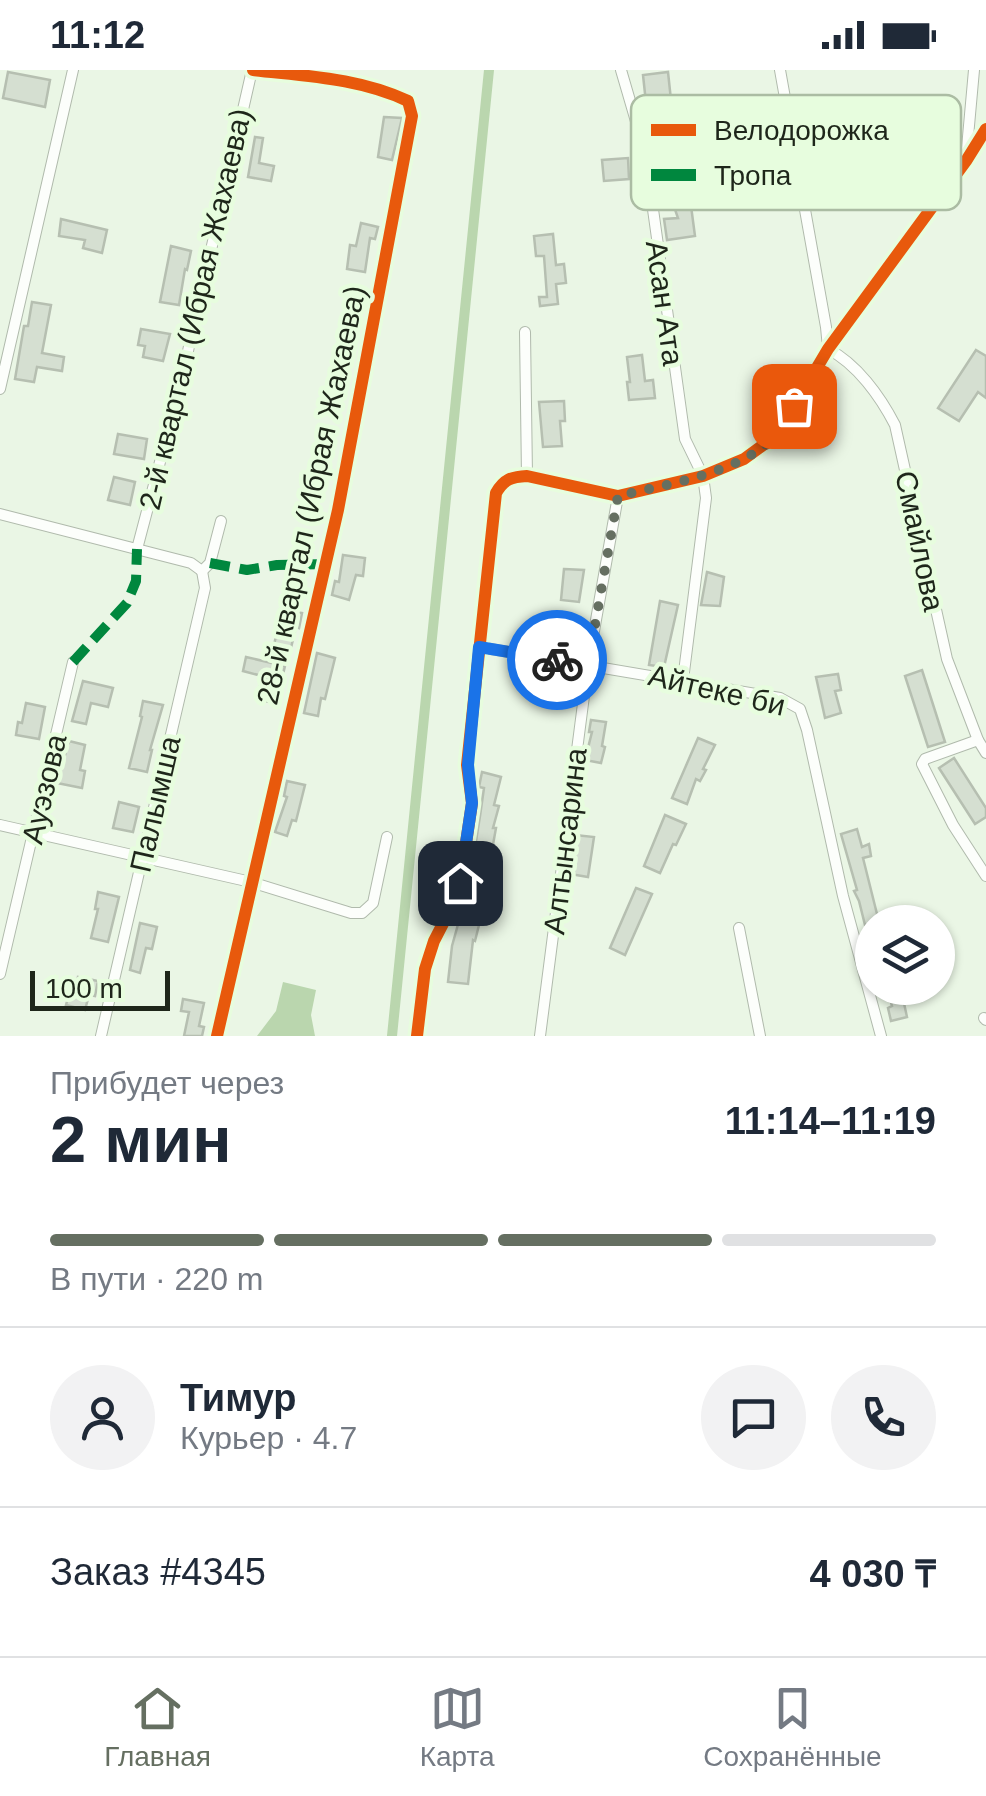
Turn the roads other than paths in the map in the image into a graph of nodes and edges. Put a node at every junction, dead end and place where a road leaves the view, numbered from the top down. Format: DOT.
graph roads {
  1 [pos="73,70"];
  2 [pos="252,70"];
  3 [pos="621,70"];
  4 [pos="780,70"];
  5 [pos="974,70"];
  6 [pos="784,95"];
  7 [pos="631,104"];
  8 [pos="986,129"];
  9 [pos="966,161"];
  10 [pos="961,168"];
  11 [pos="653,210"];
  12 [pos="804,210"];
  13 [pos="930,210"];
  14 [pos="524,332"];
  15 [pos="828,348"];
  16 [pos="0,389"];
  17 [pos="527,476"];
  18 [pos="703,476"];
  19 [pos="618,496"];
  20 [pos="0,514"];
  21 [pos="221,520"];
  22 [pos="137,549"];
  23 [pos="202,571"];
  24 [pos="479,647"];
  25 [pos="73,662"];
  26 [pos="588,664"];
  27 [pos="683,680"];
  28 [pos="978,740"];
  29 [pos="986,752"];
  30 [pos="0,825"];
  31 [pos="34,832"];
  32 [pos="387,837"];
  33 [pos="143,856"];
  34 [pos="986,876"];
  35 [pos="251,882"];
  36 [pos="739,928"];
  37 [pos="0,974"];
  38 [pos="101,1036"];
  39 [pos="216,1036"];
  40 [pos="417,1036"];
  41 [pos="540,1036"];
  42 [pos="760,1036"];
  43 [pos="881,1036"];
  1 -- 16 [label="street"];
  2 -- 22 [label="street, 2-й квартал (Ибрая Жахаева)"];
  2 -- 35 [label="street, 28-й квартал (Ибрая Жахаева)"];
  3 -- 7 [label="street, Асан Ата"];
  4 -- 6 [label="street"];
  5 -- 9 [label="street"];
  8 -- 9 [label="street"];
  9 -- 10 [label="street"];
  11 -- 18 [label="street, Асан Ата"];
  12 -- 15 [label="street"];
  13 -- 15 [label="street"];
  14 -- 17 [label="street"];
  15 -- 18 [label="street"];
  15 -- 28 [label="street, Смайлова"];
  17 -- 19 [label="street"];
  17 -- 24 [label="street"];
  18 -- 19 [label="street"];
  18 -- 27 [label="street"];
  19 -- 26 [label="street, Алтынсарина"];
  20 -- 22 [label="street"];
  21 -- 23 [label="street, Палымша"];
  22 -- 23 [label="street"];
  23 -- 33 [label="street, Палымша"];
  24 -- 26 [label="street, Айтеке би"];
  24 -- 40 [label="street"];
  25 -- 31 [label="street, Ауэзова"];
  26 -- 27 [label="street, Айтеке би"];
  26 -- 41 [label="street, Алтынсарина"];
  27 -- 43 [label="street, Айтеке би"];
  28 -- 29 [label="street, Смайлова"];
  28 -- 34 [label="street"];
  30 -- 31 [label="street"];
  31 -- 33 [label="street"];
  31 -- 37 [label="street, Ауэзова"];
  32 -- 35 [label="street"];
  33 -- 35 [label="street"];
  33 -- 38 [label="street, Палымша"];
  35 -- 39 [label="street, 28-й квартал (Ибрая Жахаева)"];
  36 -- 42 [label="street"];
}
